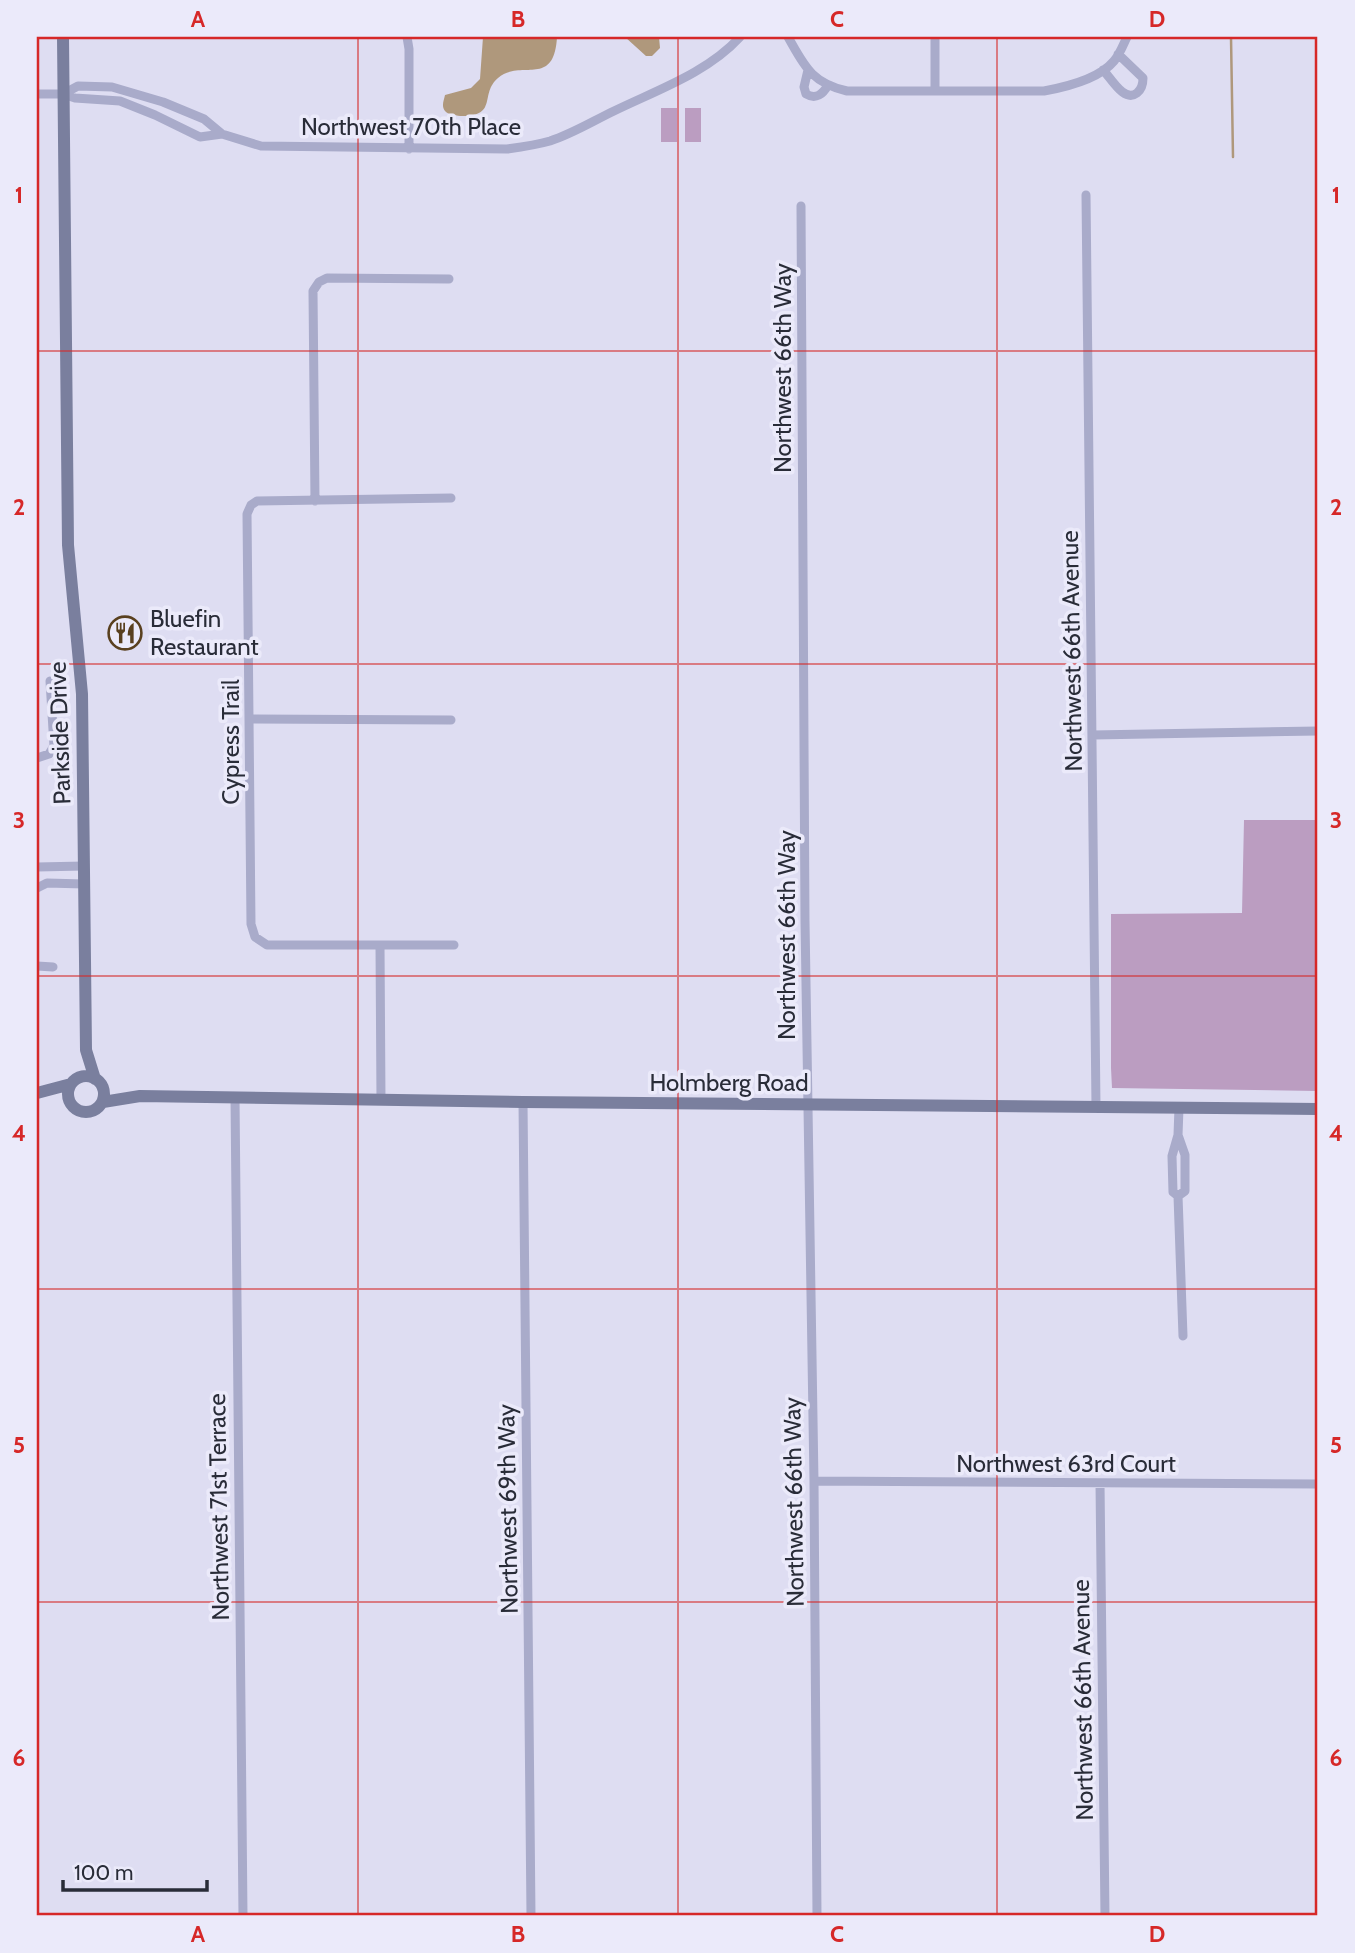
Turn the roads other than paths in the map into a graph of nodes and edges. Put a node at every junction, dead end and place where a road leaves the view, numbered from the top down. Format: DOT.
graph roads {
  1 [pos="63,37"];
  2 [pos="407,37"];
  3 [pos="740,37"];
  4 [pos="788,37"];
  5 [pos="935,37"];
  6 [pos="1127,37"];
  7 [pos="1115,59"];
  8 [pos="1103,69"];
  9 [pos="808,71"];
  10 [pos="828,85"];
  11 [pos="935,91"];
  12 [pos="37,94"];
  13 [pos="63,94"];
  14 [pos="163,102"];
  15 [pos="194,114"];
  16 [pos="158,116"];
  17 [pos="187,130"];
  18 [pos="222,134"];
  19 [pos="409,149"];
  20 [pos="1086,195"];
  21 [pos="801,206"];
  22 [pos="449,279"];
  23 [pos="451,498"];
  24 [pos="315,500"];
  25 [pos="50,681"];
  26 [pos="250,719"];
  27 [pos="451,720"];
  28 [pos="1318,731"];
  29 [pos="1093,735"];
  30 [pos="37,758"];
  31 [pos="84,866"];
  32 [pos="37,867"];
  33 [pos="84,884"];
  34 [pos="37,888"];
  35 [pos="380,945"];
  36 [pos="454,945"];
  37 [pos="37,966"];
  38 [pos="53,967"];
  39 [pos="86,1050"];
  40 [pos="97,1080"];
  41 [pos="73,1082"];
  42 [pos="39,1093"];
  43 [pos="140,1096"];
  44 [pos="235,1097"];
  45 [pos="381,1100"];
  46 [pos="103,1102"];
  47 [pos="523,1102"];
  48 [pos="70,1103"];
  49 [pos="808,1104"];
  50 [pos="1096,1107"];
  51 [pos="1179,1108"];
  52 [pos="1318,1109"];
  53 [pos="1182,1336"];
  54 [pos="814,1481"];
  55 [pos="1100,1483"];
  56 [pos="1318,1484"];
  57 [pos="243,1916"];
  58 [pos="531,1916"];
  59 [pos="817,1916"];
  60 [pos="1105,1916"];
  1 -- 13 [label="street, Parkside Drive"];
  2 -- 19 [label="street"];
  3 -- 19 [label="street, Northwest 70th Place"];
  4 -- 9 [label="street"];
  5 -- 11 [label="street"];
  6 -- 7 [label="street"];
  7 -- 8 [label="street"];
  7 -- 8 [label="street"];
  8 -- 11 [label="street"];
  9 -- 10 [label="street"];
  9 -- 10 [label="street"];
  10 -- 11 [label="street"];
  12 -- 13 [label="street"];
  13 -- 14 [label="street, Northwest 70th Place"];
  13 -- 16 [label="street, Northwest 70th Place"];
  13 -- 31 [label="street, Parkside Drive"];
  14 -- 15 [label="street, Northwest 70th Place"];
  14 -- 16 [label="street"];
  15 -- 17 [label="street"];
  15 -- 18 [label="street, Northwest 70th Place"];
  16 -- 17 [label="street, Northwest 70th Place"];
  17 -- 18 [label="street, Northwest 70th Place"];
  18 -- 19 [label="street, Northwest 70th Place"];
  20 -- 29 [label="street, Northwest 66th Avenue"];
  21 -- 49 [label="street, Northwest 66th Way"];
  22 -- 24 [label="street"];
  23 -- 24 [label="street"];
  24 -- 26 [label="street, Cypress Trail"];
  25 -- 30 [label="street"];
  26 -- 27 [label="street"];
  26 -- 35 [label="street, Cypress Trail"];
  28 -- 29 [label="street"];
  29 -- 50 [label="street, Northwest 66th Avenue"];
  31 -- 32 [label="street"];
  31 -- 33 [label="street, Parkside Drive"];
  33 -- 34 [label="street"];
  33 -- 39 [label="street, Parkside Drive"];
  35 -- 36 [label="street"];
  35 -- 45 [label="street"];
  37 -- 38 [label="street"];
  39 -- 40 [label="street, Parkside Drive"];
  39 -- 41 [label="street, Parkside Drive"];
  40 -- 41 [label="street"];
  40 -- 43 [label="street, Holmberg Road"];
  40 -- 46 [label="street"];
  41 -- 42 [label="street"];
  41 -- 48 [label="street"];
  42 -- 48 [label="street"];
  43 -- 44 [label="street, Holmberg Road"];
  43 -- 46 [label="street, Holmberg Road"];
  44 -- 45 [label="street, Holmberg Road"];
  44 -- 57 [label="street, Northwest 71st Terrace"];
  45 -- 47 [label="street, Holmberg Road"];
  46 -- 48 [label="street"];
  47 -- 49 [label="street, Holmberg Road"];
  47 -- 58 [label="street, Northwest 69th Way"];
  49 -- 50 [label="street, Holmberg Road"];
  49 -- 54 [label="street, Northwest 66th Way"];
  50 -- 51 [label="street, Holmberg Road"];
  51 -- 52 [label="street, Holmberg Road"];
  51 -- 53 [label="street"];
  54 -- 55 [label="street, Northwest 63rd Court"];
  54 -- 59 [label="street, Northwest 66th Way"];
  55 -- 56 [label="street, Northwest 63rd Court"];
  55 -- 60 [label="street, Northwest 66th Avenue"];
}
